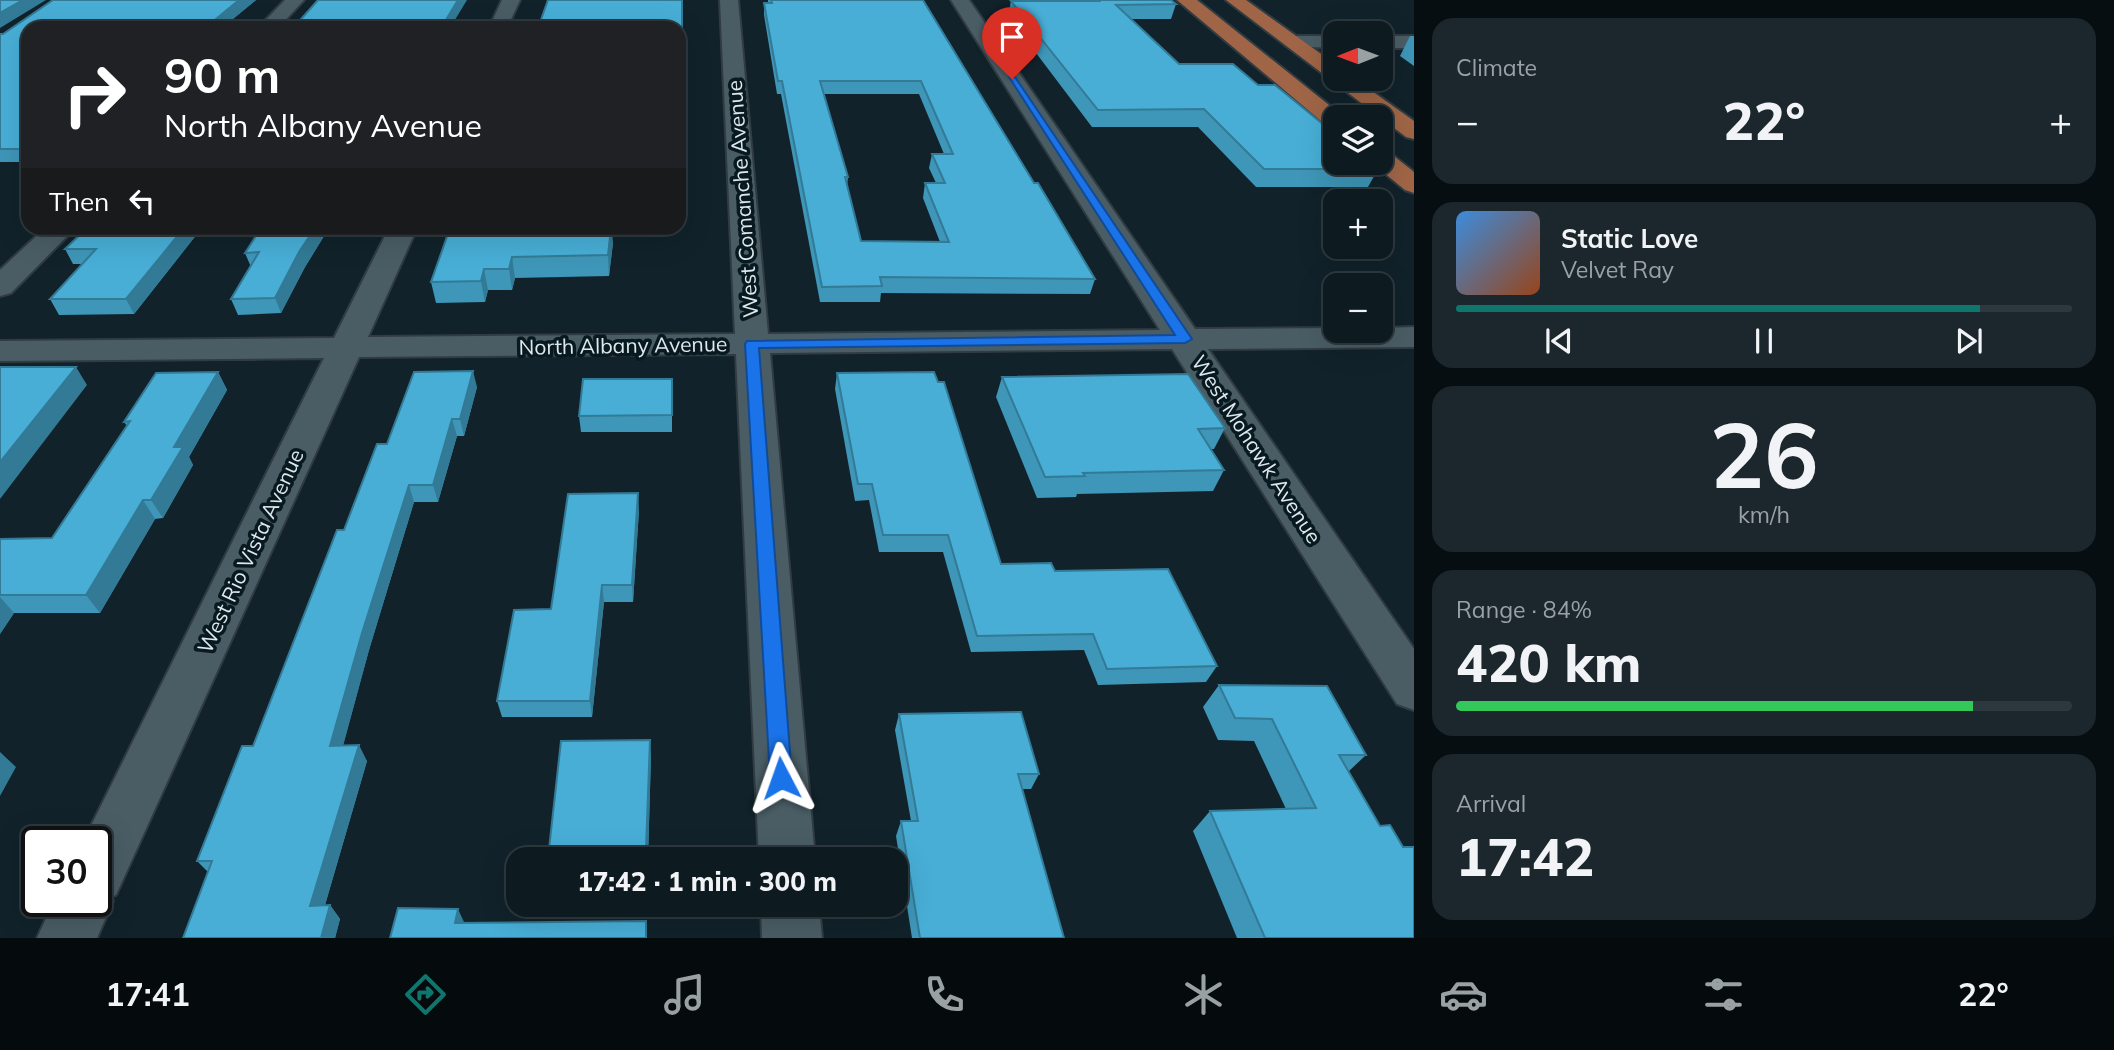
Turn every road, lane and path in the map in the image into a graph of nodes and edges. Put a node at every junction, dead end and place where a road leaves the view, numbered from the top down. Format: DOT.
graph roads {
  1 [pos="295,0"];
  2 [pos="511,0"];
  3 [pos="729,0"];
  4 [pos="960,0"];
  5 [pos="1186,0"];
  6 [pos="1207,0"];
  7 [pos="1236,0"];
  8 [pos="274,21"];
  9 [pos="501,21"];
  10 [pos="1293,42"];
  11 [pos="1323,42"];
  12 [pos="1393,42"];
  13 [pos="1414,42"];
  14 [pos="1323,65"];
  15 [pos="1358,91"];
  16 [pos="1323,111"];
  17 [pos="1414,132"];
  18 [pos="1393,167"];
  19 [pos="1410,179"];
  20 [pos="54,235"];
  21 [pos="400,235"];
  22 [pos="0,287"];
  23 [pos="1414,337"];
  24 [pos="1185,339"];
  25 [pos="751,344"];
  26 [pos="346,347"];
  27 [pos="0,351"];
  28 [pos="1414,689"];
  29 [pos="112,842"];
  30 [pos="786,847"];
  31 [pos="77,917"];
  32 [pos="791,917"];
  33 [pos="67,938"];
  34 [pos="792,938"];
  1 -- 8 [label="street"];
  2 -- 9 [label="street"];
  3 -- 25 [label="street, West Comanche Avenue"];
  4 -- 24 [label="street, West Mohawk Avenue"];
  5 -- 16 [label="main road"];
  6 -- 10 [label="main road"];
  7 -- 10 [label="main road"];
  10 -- 11 [label="street"];
  10 -- 14 [label="main road"];
  12 -- 13 [label="street"];
  15 -- 17 [label="main road"];
  18 -- 19 [label="main road"];
  20 -- 22 [label="street"];
  21 -- 26 [label="street, West Rio Vista Avenue"];
  23 -- 24 [label="street, North Albany Avenue"];
  24 -- 25 [label="street, North Albany Avenue"];
  24 -- 28 [label="street, West Mohawk Avenue"];
  25 -- 26 [label="street, North Albany Avenue"];
  25 -- 30 [label="street, West Comanche Avenue"];
  26 -- 27 [label="street, North Albany Avenue"];
  26 -- 29 [label="street, West Rio Vista Avenue"];
  31 -- 33 [label="street"];
  32 -- 34 [label="street"];
}
